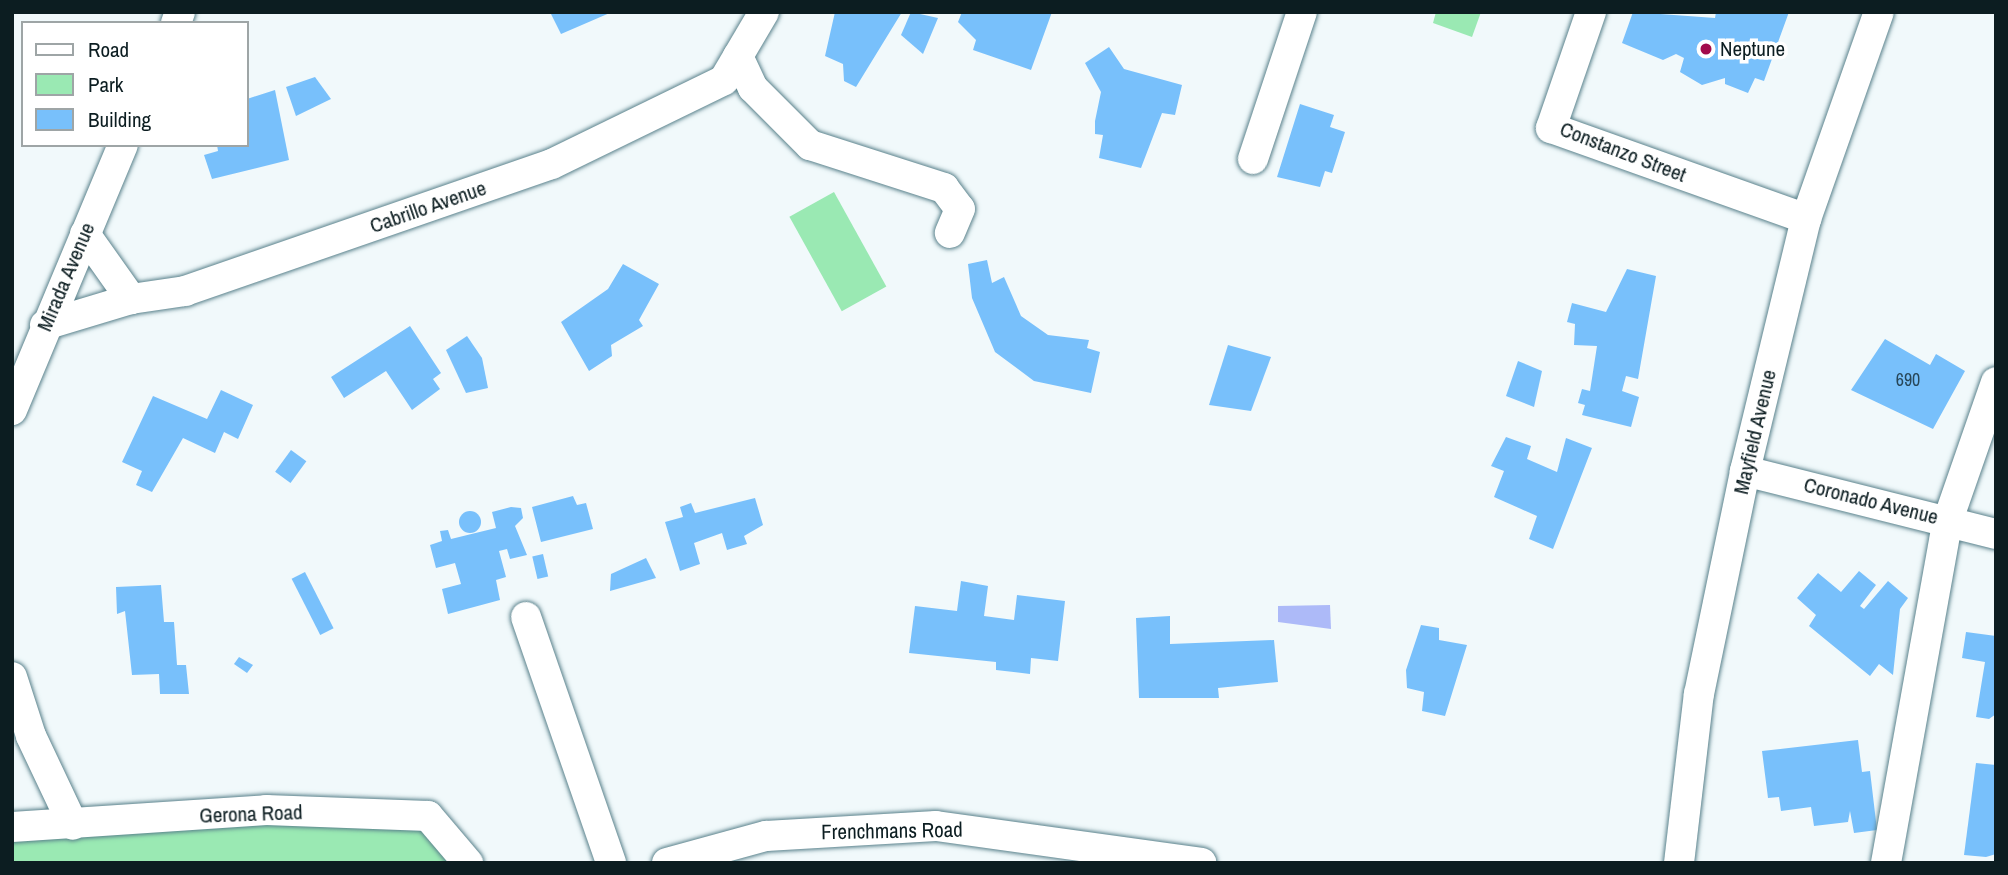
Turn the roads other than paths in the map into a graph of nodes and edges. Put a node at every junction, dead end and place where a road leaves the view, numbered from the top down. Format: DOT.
graph roads {
  1 [pos="764,12"];
  2 [pos="1302,12"];
  3 [pos="1591,12"];
  4 [pos="1879,12"];
  5 [pos="738,55"];
  6 [pos="122,147"];
  7 [pos="1253,159"];
  8 [pos="1806,219"];
  9 [pos="950,233"];
  10 [pos="85,234"];
  11 [pos="131,299"];
  12 [pos="45,325"];
  13 [pos="1996,382"];
  14 [pos="12,410"];
  15 [pos="1745,471"];
  16 [pos="1948,520"];
  17 [pos="1996,534"];
  18 [pos="526,617"];
  19 [pos="12,677"];
  20 [pos="73,825"];
  21 [pos="12,827"];
  22 [pos="468,863"];
  23 [pos="611,863"];
  24 [pos="667,863"];
  25 [pos="1201,863"];
  26 [pos="1679,863"];
  27 [pos="1885,863"];
  1 -- 5 [label="street, Cabrillo Avenue"];
  2 -- 7 [label="street"];
  3 -- 8 [label="street, Constanzo Street"];
  4 -- 8 [label="street, Mayfield Avenue"];
  5 -- 9 [label="street"];
  5 -- 11 [label="street, Cabrillo Avenue"];
  6 -- 10 [label="street, Mirada Avenue"];
  8 -- 15 [label="street, Mayfield Avenue"];
  10 -- 11 [label="street"];
  10 -- 12 [label="street, Mirada Avenue"];
  11 -- 12 [label="street, Cabrillo Avenue"];
  12 -- 14 [label="street, Mirada Avenue"];
  13 -- 16 [label="street"];
  15 -- 16 [label="street, Coronado Avenue"];
  15 -- 26 [label="street, Mayfield Avenue"];
  16 -- 17 [label="street, Coronado Avenue"];
  16 -- 27 [label="street"];
  18 -- 23 [label="street"];
  19 -- 20 [label="street"];
  20 -- 21 [label="street, Gerona Road"];
  20 -- 22 [label="street, Gerona Road"];
  24 -- 25 [label="street, Frenchmans Road"];
}
